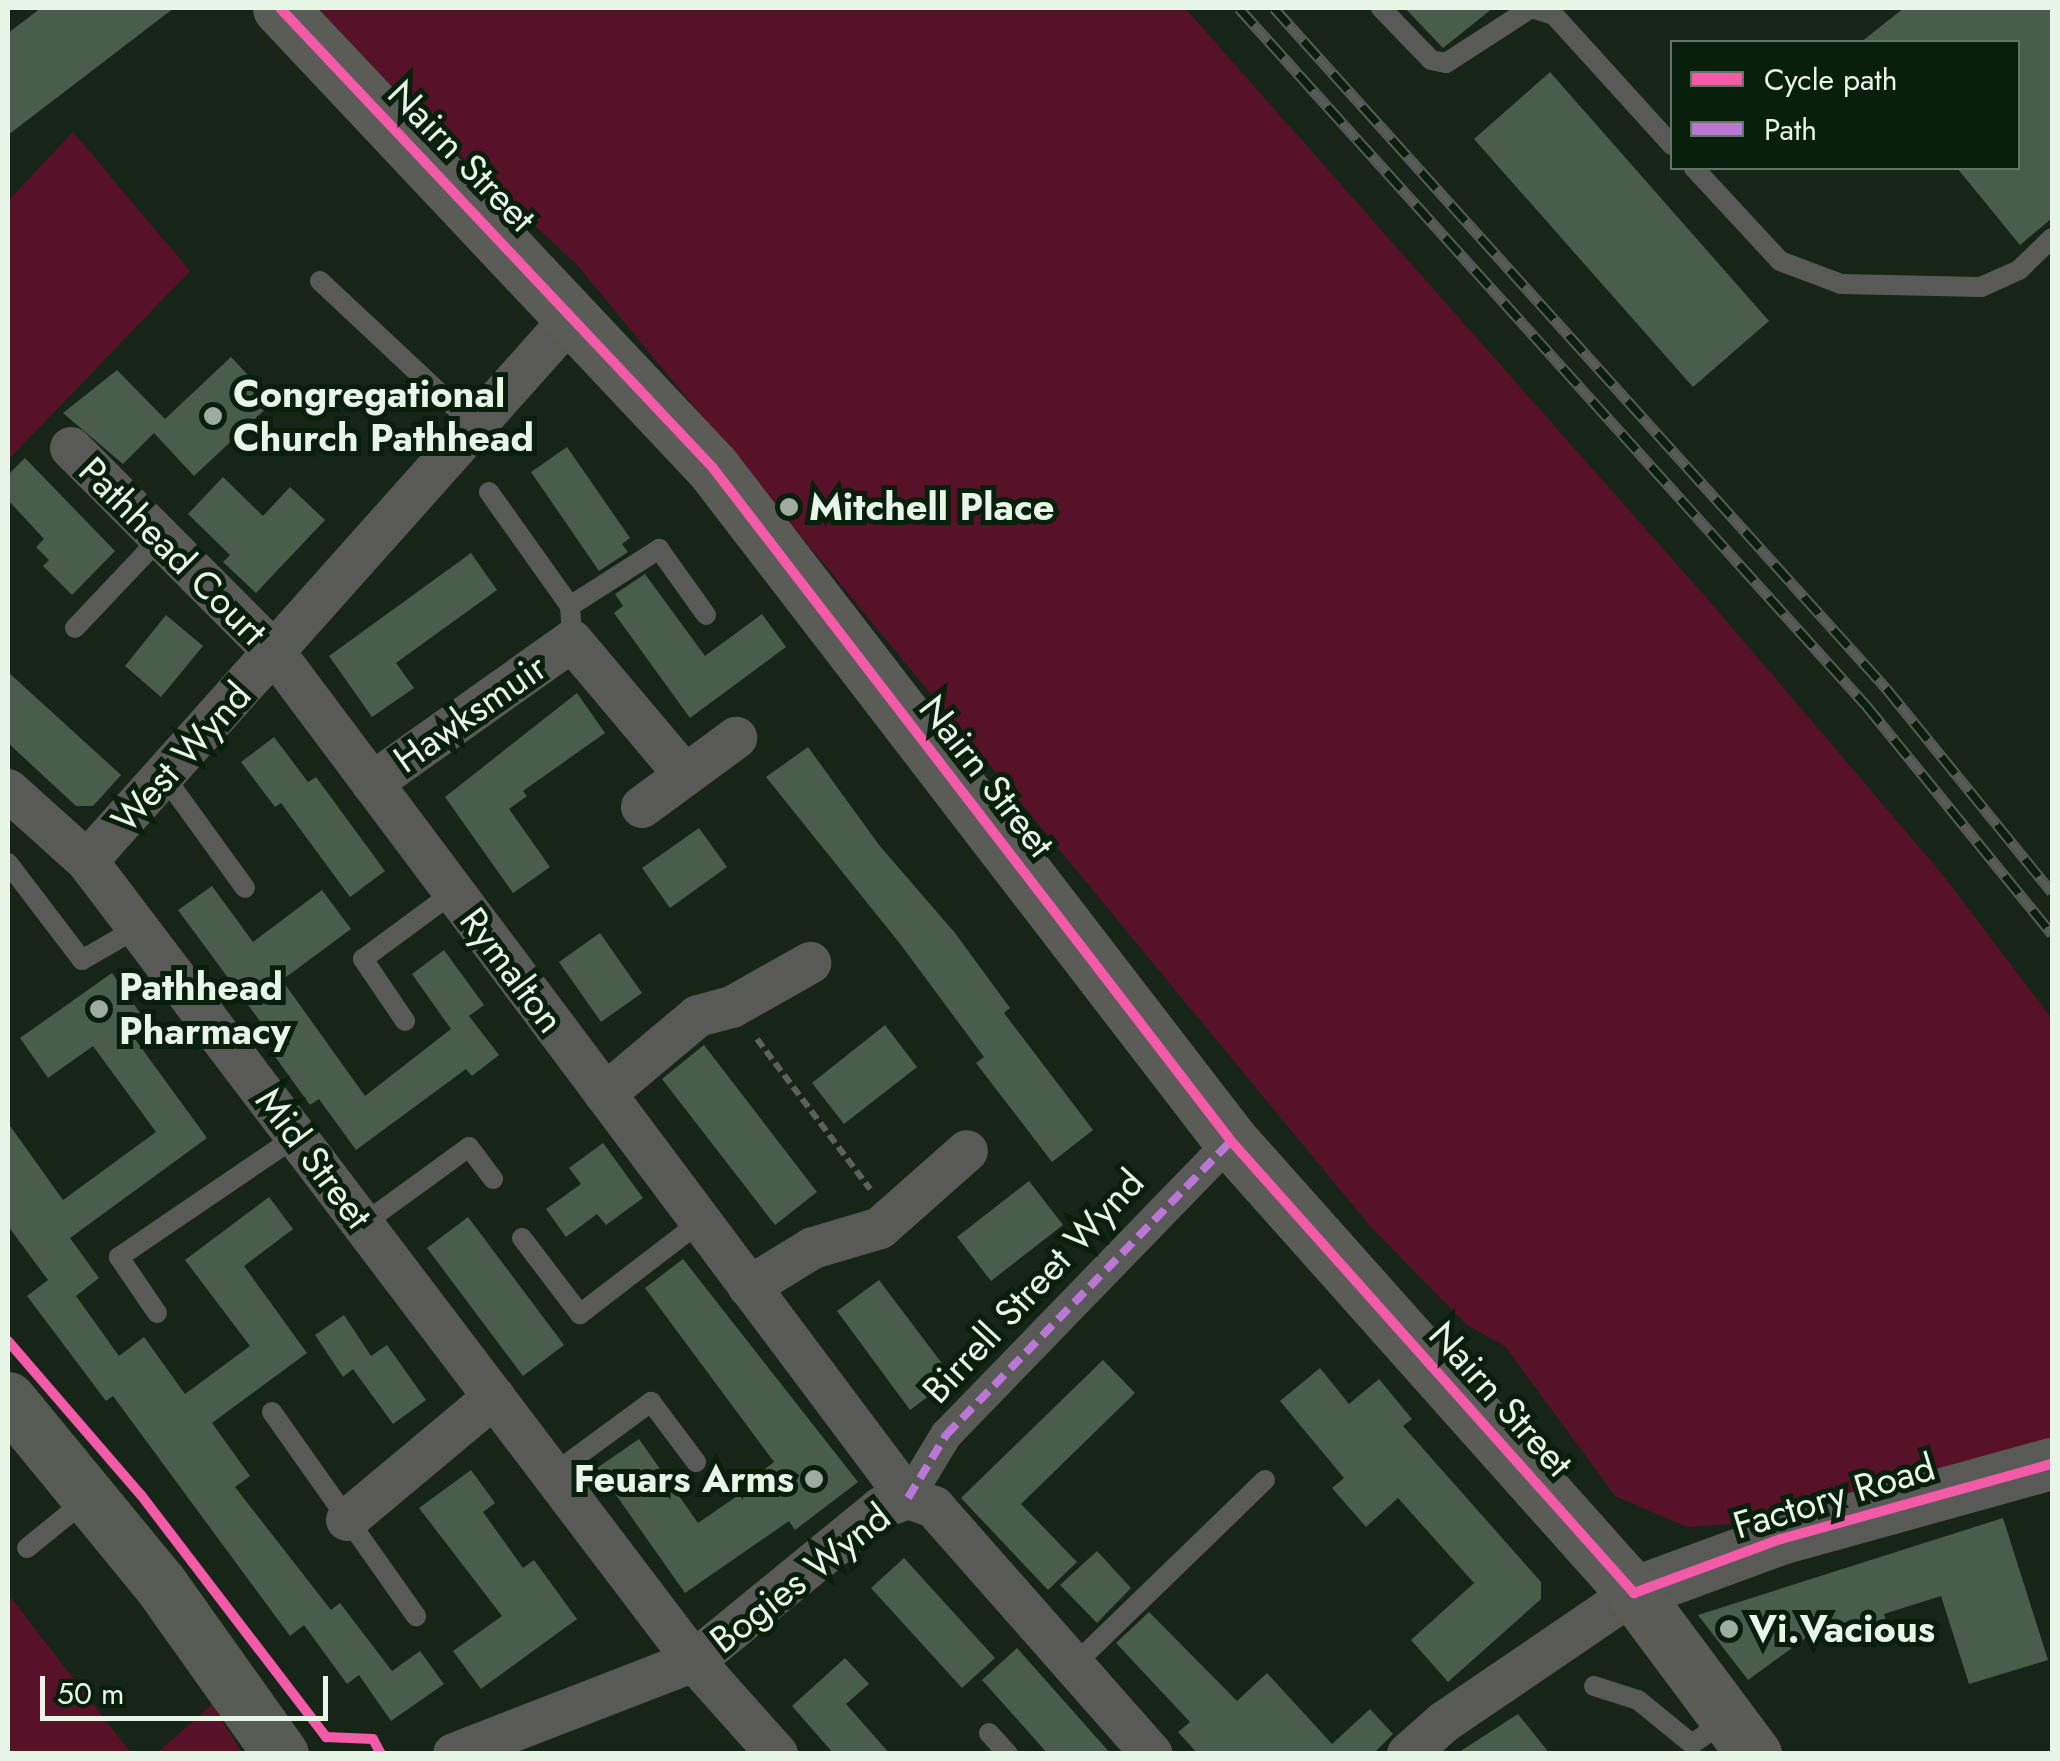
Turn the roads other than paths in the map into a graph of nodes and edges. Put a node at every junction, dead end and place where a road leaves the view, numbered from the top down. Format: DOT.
graph roads {
  1 [pos="280,8"];
  2 [pos="1381,8"];
  3 [pos="1670,142"];
  4 [pos="1696,170"];
  5 [pos="2052,238"];
  6 [pos="320,281"];
  7 [pos="574,315"];
  8 [pos="472,422"];
  9 [pos="70,448"];
  10 [pos="488,492"];
  11 [pos="160,538"];
  12 [pos="706,615"];
  13 [pos="571,624"];
  14 [pos="75,628"];
  15 [pos="274,654"];
  16 [pos="736,738"];
  17 [pos="684,775"];
  18 [pos="164,776"];
  19 [pos="372,783"];
  20 [pos="8,790"];
  21 [pos="642,806"];
  22 [pos="87,861"];
  23 [pos="8,863"];
  24 [pos="245,888"];
  25 [pos="454,892"];
  26 [pos="138,928"];
  27 [pos="810,963"];
  28 [pos="405,1020"];
  29 [pos="605,1094"];
  30 [pos="297,1136"];
  31 [pos="1231,1141"];
  32 [pos="967,1151"];
  33 [pos="493,1180"];
  34 [pos="700,1222"];
  35 [pos="363,1224"];
  36 [pos="522,1238"];
  37 [pos="750,1287"];
  38 [pos="157,1313"];
  39 [pos="494,1397"];
  40 [pos="8,1399"];
  41 [pos="272,1412"];
  42 [pos="696,1462"];
  43 [pos="2052,1464"];
  44 [pos="553,1474"];
  45 [pos="1265,1480"];
  46 [pos="92,1496"];
  47 [pos="908,1498"];
  48 [pos="347,1520"];
  49 [pos="27,1548"];
  50 [pos="1634,1592"];
  51 [pos="416,1616"];
  52 [pos="694,1661"];
  53 [pos="1074,1664"];
  54 [pos="1594,1686"];
  55 [pos="989,1732"];
  56 [pos="1741,1736"];
  57 [pos="479,1749"];
  58 [pos="1140,1749"];
  59 [pos="281,1754"];
  60 [pos="777,1754"];
  61 [pos="1008,1754"];
  62 [pos="1408,1754"];
  1 -- 7 [label="main road, Nairn Street"];
  2 -- 3 [label="lane"];
  4 -- 5 [label="lane"];
  6 -- 8 [label="lane"];
  7 -- 8 [label="street"];
  7 -- 31 [label="main road, Nairn Street"];
  8 -- 15 [label="street"];
  9 -- 11 [label="street, Pathhead Court"];
  10 -- 13 [label="lane"];
  11 -- 14 [label="lane"];
  11 -- 15 [label="street, Pathhead Court"];
  12 -- 13 [label="lane"];
  13 -- 17 [label="street, Hawksmuir"];
  13 -- 19 [label="street, Hawksmuir"];
  15 -- 18 [label="street, West Wynd"];
  15 -- 19 [label="street, Rymalton"];
  16 -- 17 [label="street"];
  17 -- 21 [label="street"];
  18 -- 22 [label="street, West Wynd"];
  18 -- 24 [label="lane"];
  19 -- 25 [label="street, Rymalton"];
  20 -- 22 [label="street, Mid Street"];
  22 -- 26 [label="street, Mid Street"];
  23 -- 26 [label="lane"];
  25 -- 28 [label="lane"];
  25 -- 29 [label="street, Rymalton"];
  26 -- 30 [label="street, Mid Street"];
  27 -- 29 [label="street"];
  29 -- 34 [label="street, Rymalton"];
  30 -- 35 [label="street, Mid Street"];
  30 -- 38 [label="lane"];
  31 -- 47 [label="street, Birrell Street Wynd"];
  31 -- 50 [label="main road, Nairn Street"];
  32 -- 37 [label="street"];
  33 -- 35 [label="lane"];
  34 -- 36 [label="lane"];
  34 -- 37 [label="street, Rymalton"];
  35 -- 39 [label="street, Mid Street"];
  37 -- 47 [label="street, Rymalton"];
  39 -- 44 [label="street, Mid Street"];
  39 -- 48 [label="street"];
  40 -- 46 [label="main road"];
  41 -- 48 [label="lane"];
  42 -- 44 [label="lane"];
  43 -- 50 [label="street, Factory Road"];
  44 -- 52 [label="street, Mid Street"];
  45 -- 53 [label="lane"];
  46 -- 49 [label="lane"];
  46 -- 59 [label="main road"];
  47 -- 52 [label="street, Bogies Wynd"];
  47 -- 53 [label="street"];
  48 -- 51 [label="lane"];
  50 -- 56 [label="main road, Nairn Street"];
  50 -- 62 [label="street, Factory Road"];
  52 -- 57 [label="street, Bogies Wynd"];
  52 -- 60 [label="street, Mid Street"];
  53 -- 58 [label="street"];
  54 -- 56 [label="lane"];
  55 -- 61 [label="lane"];
}
